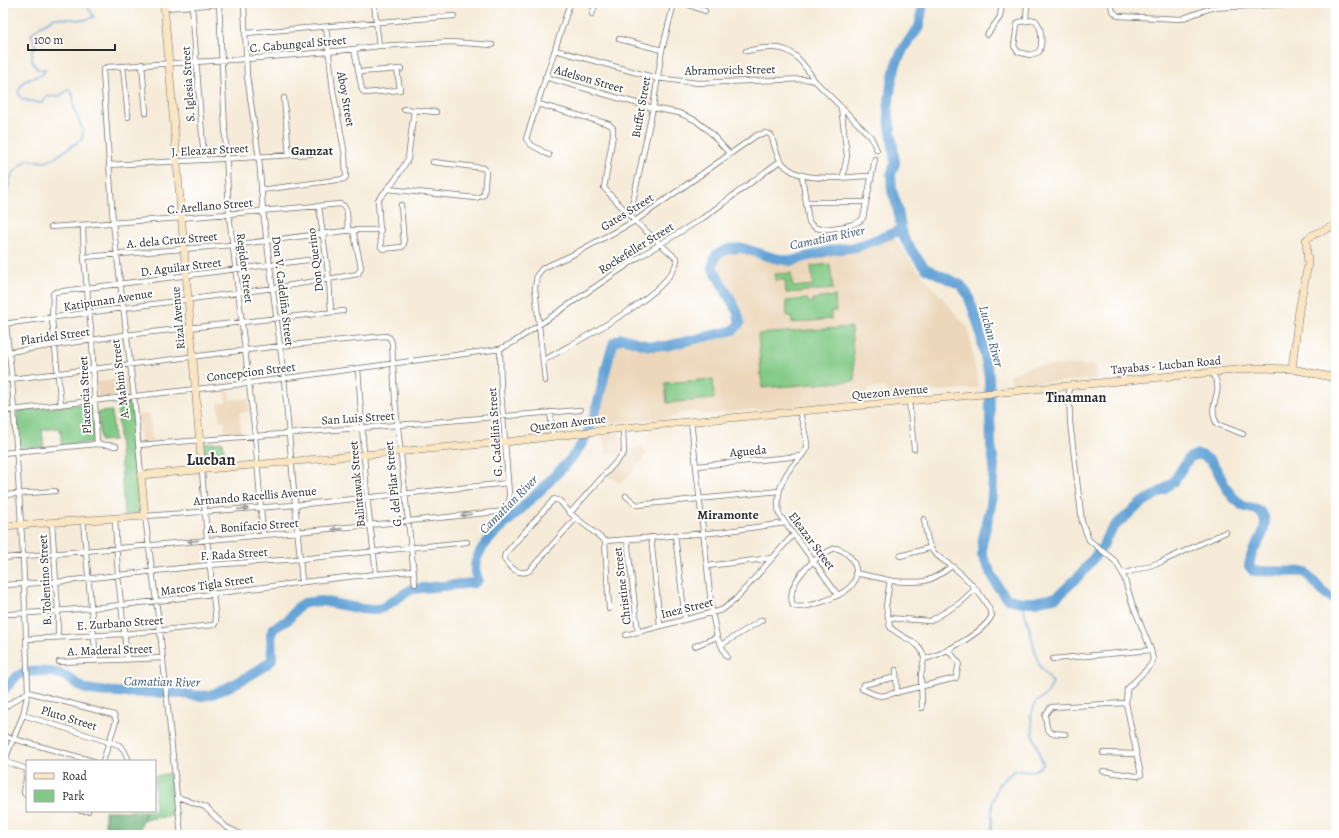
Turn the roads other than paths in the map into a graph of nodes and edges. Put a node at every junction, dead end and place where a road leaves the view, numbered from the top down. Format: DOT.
graph roads {
  1 [pos="232,3"];
  2 [pos="244,3"];
  3 [pos="374,3"];
  4 [pos="570,3"];
  5 [pos="596,3"];
  6 [pos="674,3"];
  7 [pos="684,3"];
  8 [pos="1002,3"];
  9 [pos="1027,3"];
  10 [pos="1111,3"];
  11 [pos="1308,3"];
  12 [pos="219,4"];
  13 [pos="164,6"];
  14 [pos="192,6"];
  15 [pos="705,11"];
  16 [pos="592,14"];
  17 [pos="454,16"];
  18 [pos="1026,21"];
  19 [pos="376,23"];
  20 [pos="326,27"];
  21 [pos="246,33"];
  22 [pos="986,35"];
  23 [pos="619,38"];
  24 [pos="492,45"];
  25 [pos="378,46"];
  26 [pos="354,49"];
  27 [pos="555,50"];
  28 [pos="662,50"];
  29 [pos="746,51"];
  30 [pos="328,52"];
  31 [pos="246,59"];
  32 [pos="220,60"];
  33 [pos="196,62"];
  34 [pos="142,64"];
  35 [pos="169,64"];
  36 [pos="124,66"];
  37 [pos="107,67"];
  38 [pos="359,72"];
  39 [pos="545,77"];
  40 [pos="656,78"];
  41 [pos="815,82"];
  42 [pos="284,98"];
  43 [pos="538,104"];
  44 [pos="841,107"];
  45 [pos="653,108"];
  46 [pos="404,109"];
  47 [pos="414,110"];
  48 [pos="436,112"];
  49 [pos="146,113"];
  50 [pos="128,118"];
  51 [pos="877,150"];
  52 [pos="311,154"];
  53 [pos="730,154"];
  54 [pos="289,155"];
  55 [pos="549,155"];
  56 [pos="259,158"];
  57 [pos="225,159"];
  58 [pos="204,160"];
  59 [pos="875,160"];
  60 [pos="780,161"];
  61 [pos="177,162"];
  62 [pos="433,162"];
  63 [pos="109,165"];
  64 [pos="802,176"];
  65 [pos="844,176"];
  66 [pos="872,176"];
  67 [pos="387,189"];
  68 [pos="261,190"];
  69 [pos="808,202"];
  70 [pos="866,202"];
  71 [pos="401,205"];
  72 [pos="319,207"];
  73 [pos="263,211"];
  74 [pos="228,214"];
  75 [pos="630,215"];
  76 [pos="181,218"];
  77 [pos="635,221"];
  78 [pos="113,223"];
  79 [pos="1336,223"];
  80 [pos="83,226"];
  81 [pos="51,227"];
  82 [pos="381,230"];
  83 [pos="350,231"];
  84 [pos="323,235"];
  85 [pos="267,241"];
  86 [pos="661,243"];
  87 [pos="232,245"];
  88 [pos="184,249"];
  89 [pos="117,255"];
  90 [pos="84,257"];
  91 [pos="308,260"];
  92 [pos="270,266"];
  93 [pos="236,270"];
  94 [pos="186,275"];
  95 [pos="329,279"];
  96 [pos="120,284"];
  97 [pos="86,288"];
  98 [pos="274,288"];
  99 [pos="238,292"];
  100 [pos="188,298"];
  101 [pos="122,307"];
  102 [pos="343,311"];
  103 [pos="330,312"];
  104 [pos="90,314"];
  105 [pos="277,318"];
  106 [pos="52,319"];
  107 [pos="242,322"];
  108 [pos="4,324"];
  109 [pos="538,325"];
  110 [pos="190,327"];
  111 [pos="125,335"];
  112 [pos="92,341"];
  113 [pos="55,346"];
  114 [pos="280,346"];
  115 [pos="500,349"];
  116 [pos="246,351"];
  117 [pos="8,352"];
  118 [pos="192,357"];
  119 [pos="543,361"];
  120 [pos="393,364"];
  121 [pos="130,366"];
  122 [pos="358,369"];
  123 [pos="1292,369"];
  124 [pos="94,370"];
  125 [pos="1211,372"];
  126 [pos="59,374"];
  127 [pos="284,378"];
  128 [pos="1336,378"];
  129 [pos="3,380"];
  130 [pos="12,380"];
  131 [pos="545,381"];
  132 [pos="250,383"];
  133 [pos="1069,385"];
  134 [pos="195,389"];
  135 [pos="997,392"];
  136 [pos="134,396"];
  137 [pos="96,400"];
  138 [pos="909,401"];
  139 [pos="60,405"];
  140 [pos="13,409"];
  141 [pos="580,410"];
  142 [pos="799,410"];
  143 [pos="3,411"];
  144 [pos="550,412"];
  145 [pos="504,416"];
  146 [pos="691,421"];
  147 [pos="398,426"];
  148 [pos="362,428"];
  149 [pos="623,428"];
  150 [pos="288,433"];
  151 [pos="1243,434"];
  152 [pos="256,435"];
  153 [pos="552,435"];
  154 [pos="199,440"];
  155 [pos="506,442"];
  156 [pos="97,444"];
  157 [pos="138,445"];
  158 [pos="116,446"];
  159 [pos="914,449"];
  160 [pos="17,451"];
  161 [pos="400,451"];
  162 [pos="3,453"];
  163 [pos="364,454"];
  164 [pos="801,456"];
  165 [pos="291,460"];
  166 [pos="258,464"];
  167 [pos="697,466"];
  168 [pos="202,470"];
  169 [pos="141,475"];
  170 [pos="508,484"];
  171 [pos="55,491"];
  172 [pos="779,491"];
  173 [pos="20,493"];
  174 [pos="3,494"];
  175 [pos="405,494"];
  176 [pos="626,496"];
  177 [pos="367,497"];
  178 [pos="701,498"];
  179 [pos="295,505"];
  180 [pos="261,508"];
  181 [pos="204,511"];
  182 [pos="505,511"];
  183 [pos="570,513"];
  184 [pos="145,516"];
  185 [pos="114,518"];
  186 [pos="576,518"];
  187 [pos="924,519"];
  188 [pos="83,520"];
  189 [pos="407,522"];
  190 [pos="52,523"];
  191 [pos="785,523"];
  192 [pos="21,525"];
  193 [pos="370,525"];
  194 [pos="3,526"];
  195 [pos="1226,532"];
  196 [pos="297,533"];
  197 [pos="704,533"];
  198 [pos="263,535"];
  199 [pos="675,535"];
  200 [pos="793,535"];
  201 [pos="651,537"];
  202 [pos="206,539"];
  203 [pos="627,539"];
  204 [pos="605,541"];
  205 [pos="467,542"];
  206 [pos="148,545"];
  207 [pos="116,548"];
  208 [pos="410,548"];
  209 [pos="929,548"];
  210 [pos="85,550"];
  211 [pos="373,552"];
  212 [pos="53,553"];
  213 [pos="23,556"];
  214 [pos="900,556"];
  215 [pos="3,558"];
  216 [pos="772,558"];
  217 [pos="300,559"];
  218 [pos="814,562"];
  219 [pos="209,565"];
  220 [pos="707,566"];
  221 [pos="952,566"];
  222 [pos="413,571"];
  223 [pos="152,572"];
  224 [pos="376,573"];
  225 [pos="855,574"];
  226 [pos="1123,574"];
  227 [pos="118,576"];
  228 [pos="88,578"];
  229 [pos="890,580"];
  230 [pos="56,582"];
  231 [pos="302,582"];
  232 [pos="24,584"];
  233 [pos="415,584"];
  234 [pos="3,585"];
  235 [pos="975,589"];
  236 [pos="212,595"];
  237 [pos="838,595"];
  238 [pos="157,602"];
  239 [pos="120,606"];
  240 [pos="92,608"];
  241 [pos="609,609"];
  242 [pos="58,611"];
  243 [pos="712,612"];
  244 [pos="3,614"];
  245 [pos="26,614"];
  246 [pos="888,618"];
  247 [pos="685,619"];
  248 [pos="762,620"];
  249 [pos="214,625"];
  250 [pos="660,625"];
  251 [pos="160,631"];
  252 [pos="638,631"];
  253 [pos="123,634"];
  254 [pos="626,635"];
  255 [pos="95,636"];
  256 [pos="58,637"];
  257 [pos="717,637"];
  258 [pos="28,639"];
  259 [pos="721,645"];
  260 [pos="694,646"];
  261 [pos="948,650"];
  262 [pos="1151,650"];
  263 [pos="127,658"];
  264 [pos="163,658"];
  265 [pos="727,658"];
  266 [pos="924,659"];
  267 [pos="1052,659"];
  268 [pos="96,660"];
  269 [pos="59,662"];
  270 [pos="896,670"];
  271 [pos="896,677"];
  272 [pos="922,685"];
  273 [pos="28,692"];
  274 [pos="896,693"];
  275 [pos="1126,703"];
  276 [pos="3,708"];
  277 [pos="922,708"];
  278 [pos="23,715"];
  279 [pos="1065,734"];
  280 [pos="3,736"];
  281 [pos="14,739"];
  282 [pos="110,741"];
  283 [pos="1103,753"];
  284 [pos="1136,754"];
  285 [pos="89,760"];
  286 [pos="103,760"];
  287 [pos="129,760"];
  288 [pos="26,770"];
  289 [pos="1103,771"];
  290 [pos="26,778"];
  291 [pos="26,795"];
  292 [pos="178,797"];
  293 [pos="181,835"];
  294 [pos="242,835"];
  1 -- 12 [label="street"];
  2 -- 21 [label="street, Don V. Cadeliña Street"];
  3 -- 19 [label="street"];
  4 -- 27 [label="street"];
  5 -- 16 [label="street"];
  6 -- 28 [label="street, Buffet Street"];
  7 -- 15 [label="street"];
  8 -- 22 [label="street"];
  9 -- 18 [label="street"];
  10 -- 11 [label="street"];
  12 -- 14 [label="street"];
  12 -- 32 [label="street, Regidor Street"];
  13 -- 14 [label="street"];
  13 -- 35 [label="main road, Rizal Avenue"];
  14 -- 33 [label="street, S. Iglesia Street"];
  17 -- 19 [label="street"];
  18 -- 18 [label="street"];
  19 -- 20 [label="street"];
  19 -- 25 [label="street"];
  20 -- 21 [label="street"];
  20 -- 30 [label="street, Aboy Street"];
  21 -- 31 [label="street, Don V. Cadeliña Street"];
  23 -- 28 [label="street"];
  24 -- 25 [label="street, C. Cabungcal Street"];
  25 -- 26 [label="street, C. Cabungcal Street"];
  26 -- 30 [label="street, C. Cabungcal Street"];
  26 -- 38 [label="street"];
  27 -- 39 [label="street"];
  27 -- 40 [label="street, Abramovich Street"];
  28 -- 40 [label="street, Buffet Street"];
  29 -- 41 [label="street"];
  30 -- 31 [label="street, C. Cabungcal Street"];
  30 -- 68 [label="street, Aboy Street"];
  31 -- 32 [label="street, C. Cabungcal Street"];
  31 -- 56 [label="street, Don V. Cadeliña Street"];
  32 -- 33 [label="street, C. Cabungcal Street"];
  32 -- 57 [label="street, Regidor Street"];
  33 -- 35 [label="street, C. Cabungcal Street"];
  33 -- 58 [label="street, S. Iglesia Street"];
  34 -- 35 [label="street, C. Cabungcal Street"];
  34 -- 36 [label="street, C. Cabungcal Street"];
  34 -- 49 [label="street"];
  35 -- 61 [label="main road, Rizal Avenue"];
  36 -- 37 [label="street, C. Cabungcal Street"];
  36 -- 50 [label="street"];
  37 -- 63 [label="street, A. Mabini Street"];
  38 -- 38 [label="street"];
  39 -- 43 [label="street"];
  39 -- 45 [label="street, Adelson Street"];
  40 -- 41 [label="street, Abramovich Street"];
  40 -- 45 [label="street, Buffet Street"];
  41 -- 44 [label="street"];
  42 -- 54 [label="street"];
  43 -- 55 [label="street"];
  43 -- 75 [label="street"];
  44 -- 51 [label="street"];
  44 -- 65 [label="street"];
  45 -- 53 [label="street, Adelson Street"];
  45 -- 75 [label="street, Buffet Street"];
  46 -- 47 [label="street"];
  47 -- 48 [label="street"];
  47 -- 67 [label="street"];
  52 -- 54 [label="street, J. Eleazar Street"];
  53 -- 60 [label="street, Gates Street"];
  53 -- 77 [label="street, Gates Street"];
  54 -- 56 [label="street, J. Eleazar Street"];
  56 -- 57 [label="street, J. Eleazar Street"];
  56 -- 68 [label="street, Don V. Cadeliña Street"];
  57 -- 58 [label="street, J. Eleazar Street"];
  57 -- 74 [label="street, Regidor Street"];
  58 -- 61 [label="street, J. Eleazar Street"];
  59 -- 66 [label="street"];
  60 -- 64 [label="street"];
  60 -- 86 [label="street, Rockefeller Street"];
  61 -- 63 [label="street, J. Eleazar Street"];
  61 -- 76 [label="main road, Rizal Avenue"];
  62 -- 67 [label="street"];
  63 -- 78 [label="street, A. Mabini Street"];
  64 -- 65 [label="street"];
  64 -- 69 [label="street"];
  65 -- 66 [label="street"];
  66 -- 70 [label="street"];
  67 -- 82 [label="street"];
  68 -- 73 [label="street, Don V. Cadeliña Street"];
  69 -- 70 [label="street"];
  69 -- 70 [label="street"];
  71 -- 82 [label="street"];
  72 -- 73 [label="street, C. Arellano Street"];
  72 -- 83 [label="street, C. Arellano Street"];
  72 -- 84 [label="street, Don Querino"];
  73 -- 74 [label="street, C. Arellano Street"];
  73 -- 85 [label="street, Don V. Cadeliña Street"];
  74 -- 76 [label="street, C. Arellano Street"];
  74 -- 87 [label="street, Regidor Street"];
  75 -- 77 [label="street"];
  76 -- 78 [label="street, C. Arellano Street"];
  76 -- 88 [label="main road, Rizal Avenue"];
  77 -- 86 [label="street"];
  77 -- 109 [label="street, Gates Street"];
  78 -- 80 [label="street, C. Arellano Street"];
  78 -- 89 [label="street, A. Mabini Street"];
  79 -- 123 [label="main road"];
  80 -- 81 [label="street, C. Arellano Street"];
  80 -- 90 [label="street, Placencia Street"];
  82 -- 83 [label="street, A. dela Cruz Street"];
  83 -- 84 [label="street, A. dela Cruz Street"];
  83 -- 95 [label="street, Katipunan Avenue"];
  84 -- 85 [label="street, A. dela Cruz Street"];
  84 -- 95 [label="street, Don Querino"];
  85 -- 87 [label="street, A. dela Cruz Street"];
  85 -- 92 [label="street, Don V. Cadeliña Street"];
  86 -- 109 [label="street, Rockefeller Street"];
  86 -- 119 [label="street"];
  87 -- 88 [label="street, A. dela Cruz Street"];
  87 -- 93 [label="street, Regidor Street"];
  88 -- 89 [label="street, A. dela Cruz Street"];
  88 -- 94 [label="main road, Rizal Avenue"];
  89 -- 90 [label="street, A. dela Cruz Street"];
  89 -- 96 [label="street, A. Mabini Street"];
  90 -- 97 [label="street, Placencia Street"];
  91 -- 92 [label="street, D. Aguilar Street"];
  92 -- 93 [label="street, D. Aguilar Street"];
  92 -- 98 [label="street, Don V. Cadeliña Street"];
  93 -- 94 [label="street, D. Aguilar Street"];
  93 -- 99 [label="street, Regidor Street"];
  94 -- 96 [label="street, D. Aguilar Street"];
  94 -- 100 [label="main road, Rizal Avenue"];
  95 -- 98 [label="street, Katipunan Avenue"];
  95 -- 103 [label="street, Don Querino"];
  96 -- 97 [label="street, D. Aguilar Street"];
  96 -- 101 [label="street, A. Mabini Street"];
  97 -- 104 [label="street, Placencia Street"];
  97 -- 106 [label="street, D. Aguilar Street"];
  98 -- 99 [label="street, Katipunan Avenue"];
  98 -- 105 [label="street, Don V. Cadeliña Street"];
  99 -- 100 [label="street, Katipunan Avenue"];
  99 -- 107 [label="street, Regidor Street"];
  100 -- 101 [label="street, Katipunan Avenue"];
  100 -- 110 [label="main road, Rizal Avenue"];
  101 -- 104 [label="street, Katipunan Avenue"];
  101 -- 111 [label="street, A. Mabini Street"];
  102 -- 103 [label="street, Plaridel Street"];
  103 -- 105 [label="street, Plaridel Street"];
  104 -- 106 [label="street, Katipunan Avenue"];
  104 -- 112 [label="street, Placencia Street"];
  105 -- 107 [label="street, Plaridel Street"];
  105 -- 114 [label="street, Don V. Cadeliña Street"];
  106 -- 108 [label="street, Katipunan Avenue"];
  106 -- 113 [label="street"];
  107 -- 110 [label="street, Plaridel Street"];
  107 -- 116 [label="street, Regidor Street"];
  108 -- 117 [label="street"];
  109 -- 115 [label="street, Rockefeller Street"];
  109 -- 119 [label="street, Gates Street"];
  110 -- 111 [label="street, Plaridel Street"];
  110 -- 118 [label="main road, Rizal Avenue"];
  111 -- 112 [label="street, Plaridel Street"];
  111 -- 121 [label="street, A. Mabini Street"];
  112 -- 113 [label="street, Plaridel Street"];
  112 -- 124 [label="street, Placencia Street"];
  113 -- 117 [label="street, Plaridel Street"];
  113 -- 126 [label="street"];
  114 -- 116 [label="street"];
  114 -- 120 [label="street, G. del Pilar Street"];
  114 -- 127 [label="street, Don V. Cadeliña Street"];
  115 -- 120 [label="street, Concepcion Street"];
  115 -- 145 [label="street, G. Cadeliña Street"];
  116 -- 118 [label="street"];
  116 -- 132 [label="street, Regidor Street"];
  117 -- 130 [label="street"];
  118 -- 121 [label="street"];
  118 -- 134 [label="main road, Rizal Avenue"];
  119 -- 131 [label="street, Gates Street"];
  120 -- 122 [label="street, Concepcion Street"];
  120 -- 147 [label="street, G. del Pilar Street"];
  121 -- 124 [label="street"];
  121 -- 136 [label="street, A. Mabini Street"];
  122 -- 127 [label="street, Concepcion Street"];
  122 -- 148 [label="street, Balintawak Street"];
  123 -- 125 [label="main road, Tayabas - Lucban Road"];
  123 -- 128 [label="main road, Tayabas - Lucban Road"];
  124 -- 126 [label="street"];
  124 -- 137 [label="street, Placencia Street"];
  125 -- 133 [label="main road, Tayabas - Lucban Road"];
  125 -- 151 [label="street"];
  126 -- 130 [label="street"];
  126 -- 139 [label="street"];
  127 -- 132 [label="street, Concepcion Street"];
  127 -- 150 [label="street, Don V. Cadeliña Street"];
  129 -- 130 [label="street"];
  130 -- 140 [label="street"];
  132 -- 134 [label="street, Concepcion Street"];
  132 -- 152 [label="street, Regidor Street"];
  133 -- 135 [label="main road, Tayabas - Lucban Road"];
  133 -- 226 [label="street"];
  134 -- 136 [label="street, Concepcion Street"];
  134 -- 154 [label="main road, Rizal Avenue"];
  135 -- 138 [label="main road, Quezon Avenue"];
  136 -- 137 [label="street, Concepcion Street"];
  136 -- 157 [label="street, A. Mabini Street"];
  137 -- 139 [label="street, Concepcion Street"];
  137 -- 156 [label="street, Placencia Street"];
  138 -- 142 [label="main road, Quezon Avenue"];
  138 -- 159 [label="street"];
  139 -- 140 [label="street, Concepcion Street"];
  140 -- 143 [label="street, Concepcion Street"];
  140 -- 160 [label="street"];
  141 -- 144 [label="street, San Luis Street"];
  142 -- 146 [label="main road, Quezon Avenue"];
  142 -- 164 [label="street, Eleazar Street"];
  144 -- 145 [label="street, San Luis Street"];
  144 -- 153 [label="street"];
  145 -- 147 [label="street, San Luis Street"];
  145 -- 155 [label="street, G. Cadeliña Street"];
  146 -- 149 [label="main road, Quezon Avenue"];
  146 -- 167 [label="street"];
  147 -- 148 [label="street, San Luis Street"];
  147 -- 161 [label="street, G. del Pilar Street"];
  148 -- 150 [label="street, San Luis Street"];
  148 -- 163 [label="street, Balintawak Street"];
  149 -- 153 [label="main road, Quezon Avenue"];
  149 -- 183 [label="street"];
  150 -- 152 [label="street, San Luis Street"];
  150 -- 165 [label="street, Don V. Cadeliña Street"];
  152 -- 154 [label="street, San Luis Street"];
  152 -- 166 [label="street, Regidor Street"];
  153 -- 155 [label="main road, Quezon Avenue"];
  154 -- 157 [label="street, San Luis Street"];
  154 -- 168 [label="main road, Rizal Avenue"];
  155 -- 161 [label="main road, Quezon Avenue"];
  155 -- 170 [label="street, G. Cadeliña Street"];
  156 -- 158 [label="street"];
  156 -- 160 [label="street"];
  157 -- 169 [label="street, A. Mabini Street"];
  160 -- 162 [label="street"];
  160 -- 173 [label="street"];
  161 -- 163 [label="main road, Quezon Avenue"];
  161 -- 175 [label="street, G. del Pilar Street"];
  163 -- 165 [label="main road, Quezon Avenue"];
  163 -- 177 [label="street, Balintawak Street"];
  164 -- 167 [label="street, Agueda"];
  164 -- 172 [label="street, Eleazar Street"];
  165 -- 166 [label="main road, Quezon Avenue"];
  165 -- 179 [label="street, Don V. Cadeliña Street"];
  166 -- 168 [label="main road, Quezon Avenue"];
  166 -- 180 [label="street, Regidor Street"];
  167 -- 178 [label="street"];
  168 -- 169 [label="main road, Quezon Avenue"];
  168 -- 181 [label="street, Rizal Avenue"];
  169 -- 184 [label="main road, A. Mabini Street"];
  170 -- 175 [label="street, Armando Racellis Avenue"];
  170 -- 182 [label="street, G. Cadeliña Street"];
  171 -- 173 [label="street"];
  172 -- 178 [label="street"];
  172 -- 191 [label="street, Eleazar Street"];
  173 -- 174 [label="street"];
  173 -- 192 [label="street"];
  175 -- 177 [label="street, Armando Racellis Avenue"];
  175 -- 189 [label="street, G. del Pilar Street"];
  176 -- 178 [label="street"];
  177 -- 179 [label="street, Armando Racellis Avenue"];
  177 -- 193 [label="street, Balintawak Street"];
  178 -- 197 [label="street"];
  179 -- 180 [label="street, Armando Racellis Avenue"];
  179 -- 196 [label="street, Don V. Cadeliña Street"];
  181 -- 180 [label="street, Armando Racellis Avenue, one-way"];
  180 -- 198 [label="street, Regidor Street"];
  181 -- 184 [label="street, Armando Racellis Avenue"];
  181 -- 202 [label="street, Rizal Avenue"];
  182 -- 189 [label="street, A. Bonifacio Street, one-way"];
  183 -- 186 [label="street"];
  183 -- 186 [label="street"];
  184 -- 185 [label="main road, Armando Racellis Avenue"];
  184 -- 206 [label="street, A. Mabini Street"];
  185 -- 188 [label="main road, Armando Racellis Avenue"];
  185 -- 207 [label="street"];
  186 -- 204 [label="street"];
  187 -- 209 [label="street"];
  188 -- 190 [label="main road, Armando Racellis Avenue"];
  188 -- 210 [label="street"];
  189 -- 193 [label="street, A. Bonifacio Street"];
  189 -- 208 [label="street, G. del Pilar Street"];
  190 -- 192 [label="main road, Armando Racellis Avenue"];
  190 -- 212 [label="street, B. Tolentino Street"];
  191 -- 197 [label="street"];
  191 -- 200 [label="street, Eleazar Street"];
  192 -- 194 [label="main road, Armando Racellis Avenue"];
  192 -- 213 [label="street"];
  193 -- 196 [label="street, A. Bonifacio Street, one-way"];
  193 -- 211 [label="street, Balintawak Street"];
  195 -- 226 [label="street"];
  196 -- 198 [label="street, A. Bonifacio Street"];
  196 -- 217 [label="street, Don V. Cadeliña Street"];
  197 -- 199 [label="street"];
  197 -- 220 [label="street"];
  198 -- 202 [label="street, A. Bonifacio Street"];
  199 -- 201 [label="street"];
  199 -- 247 [label="street"];
  200 -- 216 [label="street, Inez Street"];
  200 -- 218 [label="street, Eleazar Street"];
  201 -- 203 [label="street"];
  201 -- 250 [label="street"];
  202 -- 206 [label="street, A. Bonifacio Street, one-way"];
  202 -- 219 [label="street, Rizal Avenue"];
  203 -- 204 [label="street"];
  203 -- 252 [label="street, Christine Street"];
  204 -- 241 [label="street"];
  205 -- 208 [label="street, F. Rada Street"];
  206 -- 207 [label="street, A. Bonifacio Street"];
  206 -- 223 [label="street, A. Mabini Street"];
  207 -- 210 [label="street, A. Bonifacio Street"];
  207 -- 227 [label="street"];
  208 -- 211 [label="street, F. Rada Street"];
  208 -- 222 [label="street, G. del Pilar Street"];
  209 -- 214 [label="street"];
  209 -- 221 [label="street"];
  210 -- 212 [label="street, A. Bonifacio Street"];
  210 -- 228 [label="street"];
  211 -- 217 [label="street, F. Rada Street"];
  211 -- 224 [label="street, Balintawak Street"];
  212 -- 213 [label="street, A. Bonifacio Street"];
  212 -- 230 [label="street, B. Tolentino Street"];
  213 -- 215 [label="street, A. Bonifacio Street"];
  213 -- 232 [label="street"];
  216 -- 220 [label="street"];
  216 -- 243 [label="street, Inez Street"];
  217 -- 219 [label="street, F. Rada Street"];
  217 -- 231 [label="street, Don V. Cadeliña Street"];
  218 -- 225 [label="street"];
  218 -- 237 [label="street, Eleazar Street"];
  218 -- 237 [label="street"];
  219 -- 223 [label="street, F. Rada Street"];
  219 -- 236 [label="street, Rizal Avenue"];
  220 -- 243 [label="street"];
  221 -- 229 [label="street"];
  221 -- 235 [label="street"];
  222 -- 224 [label="street, Marcos Tigla Street"];
  222 -- 233 [label="street, G. del Pilar Street"];
  223 -- 227 [label="street, F. Rada Street"];
  223 -- 238 [label="street, A. Mabini Street"];
  224 -- 231 [label="street, Marcos Tigla Street"];
  225 -- 229 [label="street"];
  225 -- 237 [label="street"];
  226 -- 262 [label="street"];
  227 -- 228 [label="street, F. Rada Street"];
  227 -- 239 [label="street"];
  228 -- 230 [label="street, F. Rada Street"];
  228 -- 240 [label="street"];
  229 -- 246 [label="street"];
  230 -- 232 [label="street, F. Rada Street"];
  230 -- 242 [label="street, B. Tolentino Street"];
  231 -- 236 [label="street, Marcos Tigla Street"];
  232 -- 234 [label="street, F. Rada Street"];
  232 -- 245 [label="street"];
  235 -- 246 [label="street"];
  235 -- 261 [label="street"];
  236 -- 238 [label="street, Marcos Tigla Street"];
  236 -- 249 [label="street, Rizal Avenue"];
  238 -- 239 [label="street, Marcos Tigla Street"];
  238 -- 251 [label="street, A. Mabini Street"];
  239 -- 240 [label="street, Marcos Tigla Street"];
  239 -- 253 [label="street"];
  240 -- 242 [label="street, Marcos Tigla Street"];
  240 -- 255 [label="street"];
  242 -- 245 [label="street, Marcos Tigla Street"];
  242 -- 256 [label="street, B. Tolentino Street"];
  243 -- 247 [label="street, Inez Street"];
  243 -- 257 [label="street"];
  244 -- 245 [label="street, Marcos Tigla Street"];
  245 -- 258 [label="street"];
  246 -- 266 [label="street"];
  247 -- 250 [label="street, Inez Street"];
  248 -- 259 [label="street"];
  249 -- 251 [label="street, E. Zurbano Street"];
  250 -- 252 [label="street, Inez Street"];
  251 -- 253 [label="street, E. Zurbano Street"];
  251 -- 264 [label="street, A. Mabini Street"];
  252 -- 254 [label="street, Inez Street"];
  253 -- 255 [label="street, E. Zurbano Street"];
  253 -- 263 [label="street"];
  255 -- 256 [label="street, E. Zurbano Street"];
  255 -- 268 [label="street"];
  256 -- 258 [label="street, E. Zurbano Street"];
  257 -- 259 [label="street"];
  257 -- 260 [label="street"];
  258 -- 273 [label="street"];
  259 -- 265 [label="street"];
  261 -- 266 [label="street"];
  261 -- 272 [label="street"];
  262 -- 267 [label="street"];
  262 -- 275 [label="street"];
  263 -- 264 [label="street, A. Maderal Street"];
  263 -- 268 [label="street, A. Maderal Street"];
  264 -- 292 [label="street, A. Mabini Street"];
  266 -- 272 [label="street"];
  268 -- 269 [label="street, A. Maderal Street"];
  270 -- 271 [label="street"];
  271 -- 274 [label="street"];
  271 -- 274 [label="street"];
  272 -- 274 [label="street"];
  272 -- 277 [label="street"];
  273 -- 276 [label="street"];
  273 -- 278 [label="street"];
  273 -- 282 [label="street"];
  275 -- 279 [label="street"];
  275 -- 284 [label="street"];
  278 -- 281 [label="street"];
  278 -- 282 [label="street, Pluto Street"];
  280 -- 281 [label="street"];
  281 -- 285 [label="street"];
  281 -- 288 [label="street"];
  282 -- 286 [label="street"];
  282 -- 287 [label="street"];
  283 -- 284 [label="street"];
  284 -- 289 [label="street"];
  290 -- 291 [label="street"];
  292 -- 293 [label="street, A. Mabini Street"];
  292 -- 294 [label="street"];
}
